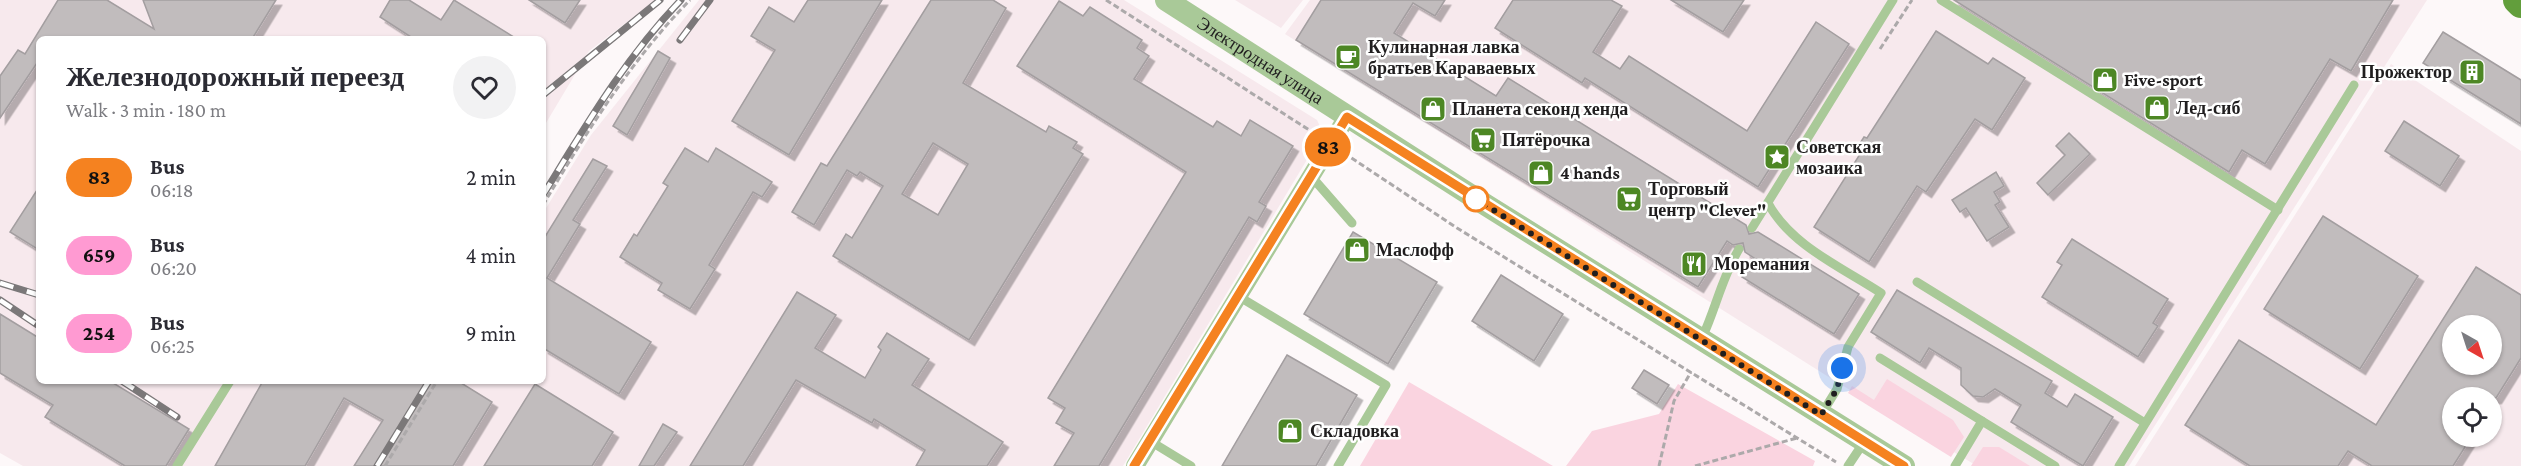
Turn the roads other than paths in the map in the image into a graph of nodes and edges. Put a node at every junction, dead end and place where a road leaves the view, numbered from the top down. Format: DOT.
graph roads {
  1 [pos="1166,0"];
  2 [pos="1893,0"];
  3 [pos="1941,0"];
  4 [pos="2517,0"];
  5 [pos="2521,4"];
  6 [pos="2354,85"];
  7 [pos="1347,117"];
  8 [pos="1311,176"];
  9 [pos="1768,203"];
  10 [pos="2278,210"];
  11 [pos="1352,223"];
  12 [pos="1752,228"];
  13 [pos="1739,249"];
  14 [pos="1917,282"];
  15 [pos="1238,296"];
  16 [pos="1701,341"];
  17 [pos="1880,358"];
  18 [pos="228,384"];
  19 [pos="1821,415"];
  20 [pos="1982,421"];
  21 [pos="2145,423"];
  22 [pos="1150,441"];
  23 [pos="1864,442"];
  24 [pos="177,466"];
  25 [pos="1135,466"];
  26 [pos="1191,466"];
  27 [pos="1338,466"];
  28 [pos="1848,466"];
  29 [pos="1904,466"];
  30 [pos="1955,466"];
  31 [pos="2055,466"];
  32 [pos="2119,466"];
  1 -- 7 [label="street, Электродная улица"];
  2 -- 9 [label="lane"];
  3 -- 10 [label="lane"];
  4 -- 5 [label="main road"];
  6 -- 10 [label="lane"];
  7 -- 8 [label="street"];
  7 -- 16 [label="street, Электродная улица"];
  8 -- 11 [label="lane"];
  8 -- 15 [label="street"];
  9 -- 12 [label="lane"];
  9 -- 19 [label="lane"];
  10 -- 21 [label="lane"];
  13 -- 16 [label="lane"];
  14 -- 21 [label="lane"];
  15 -- 22 [label="street"];
  15 -- 27 [label="lane"];
  16 -- 19 [label="street, Электродная улица"];
  17 -- 20 [label="lane"];
  18 -- 24 [label="lane"];
  19 -- 23 [label="street, Электродная улица"];
  20 -- 30 [label="lane"];
  20 -- 31 [label="lane"];
  21 -- 32 [label="lane"];
  22 -- 25 [label="street"];
  22 -- 26 [label="lane"];
  23 -- 28 [label="lane"];
  23 -- 29 [label="street, Электродная улица"];
}
